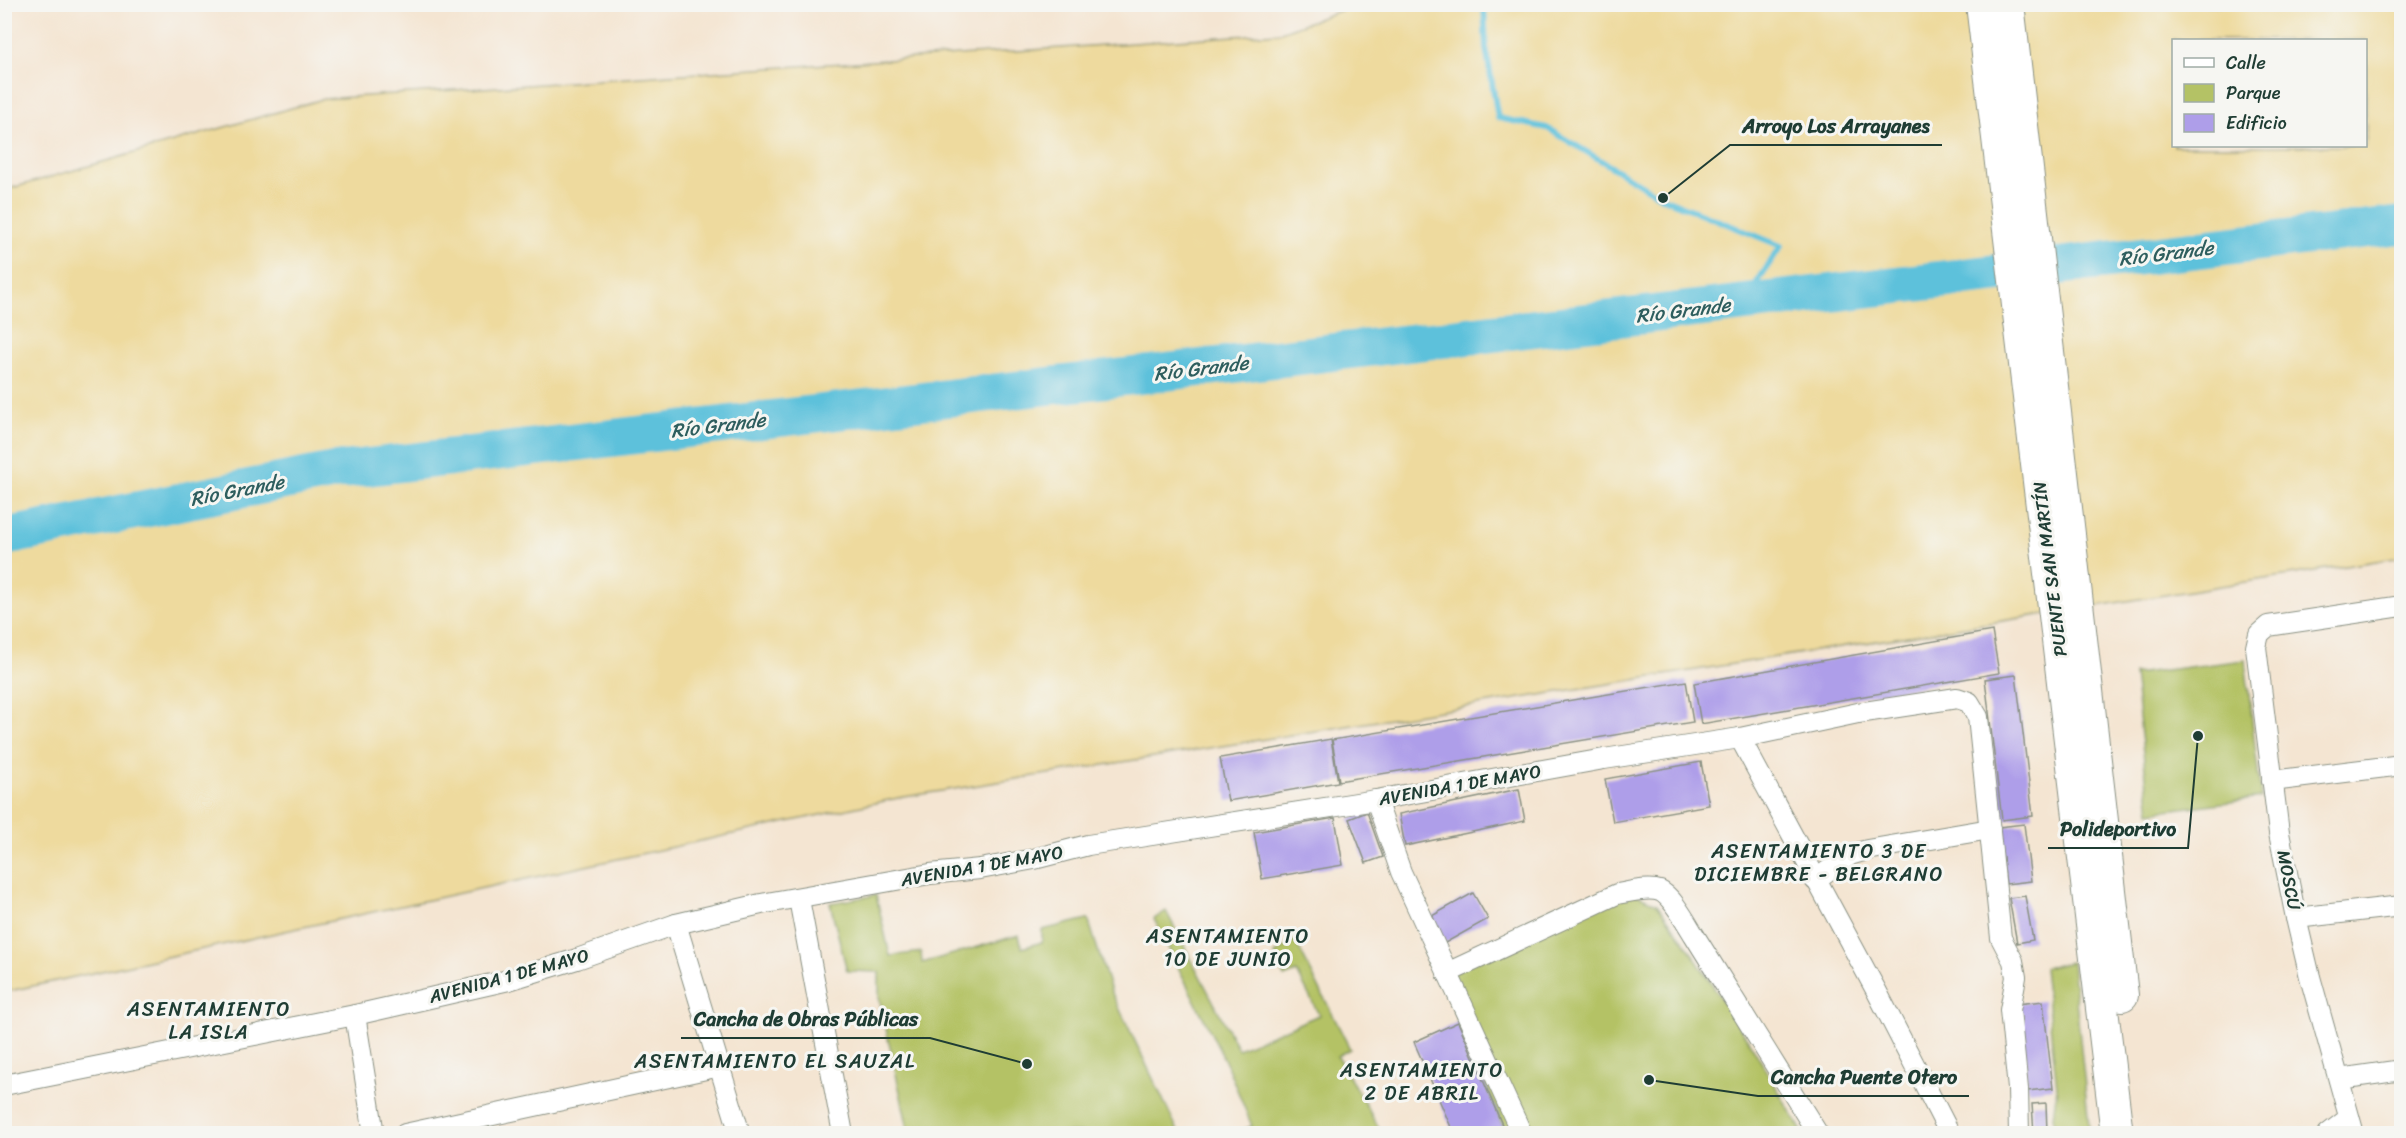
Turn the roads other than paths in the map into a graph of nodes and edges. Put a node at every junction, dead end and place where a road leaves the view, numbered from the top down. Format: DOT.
graph roads {
  1 [pos="1982,4"];
  2 [pos="2008,4"];
  3 [pos="2402,606"];
  4 [pos="2070,643"];
  5 [pos="1740,738"];
  6 [pos="2402,765"];
  7 [pos="2272,781"];
  8 [pos="1376,800"];
  9 [pos="1990,829"];
  10 [pos="1815,880"];
  11 [pos="799,899"];
  12 [pos="2402,906"];
  13 [pos="2296,918"];
  14 [pos="676,924"];
  15 [pos="1447,973"];
  16 [pos="355,1015"];
  17 [pos="720,1066"];
  18 [pos="2402,1070"];
  19 [pos="2339,1079"];
  20 [pos="4,1085"];
  21 [pos="2352,1126"];
  22 [pos="374,1134"];
  23 [pos="405,1134"];
  24 [pos="740,1134"];
  25 [pos="843,1134"];
  26 [pos="1522,1134"];
  27 [pos="1818,1134"];
  28 [pos="1950,1134"];
  29 [pos="2019,1134"];
  30 [pos="2117,1134"];
  31 [pos="2138,1134"];
  32 [pos="2328,1134"];
  1 -- 4 [label="main road, PUENTE SAN MARTÍN"];
  2 -- 4 [label="main road, PUENTE SAN MARTÍN"];
  3 -- 7 [label="street, MOSCÚ"];
  4 -- 30 [label="main road, PUENTE SAN MARTÍN"];
  4 -- 31 [label="main road, PUENTE SAN MARTÍN"];
  5 -- 8 [label="street, AVENIDA 1 DE MAYO"];
  5 -- 9 [label="street, AVENIDA 1 DE MAYO"];
  5 -- 10 [label="street"];
  6 -- 7 [label="street"];
  7 -- 13 [label="street, MOSCÚ"];
  8 -- 11 [label="street, AVENIDA 1 DE MAYO"];
  8 -- 15 [label="street"];
  9 -- 10 [label="street"];
  9 -- 29 [label="street"];
  10 -- 28 [label="street"];
  11 -- 14 [label="street, AVENIDA 1 DE MAYO"];
  11 -- 25 [label="street"];
  12 -- 13 [label="street"];
  13 -- 19 [label="street, MOSCÚ"];
  14 -- 16 [label="street, AVENIDA 1 DE MAYO"];
  14 -- 17 [label="street"];
  15 -- 26 [label="street"];
  15 -- 27 [label="street"];
  16 -- 20 [label="street, AVENIDA 1 DE MAYO"];
  16 -- 22 [label="street"];
  17 -- 23 [label="street"];
  17 -- 24 [label="street"];
  18 -- 19 [label="street"];
  19 -- 21 [label="street, MOSCÚ"];
  21 -- 32 [label="street"];
}
